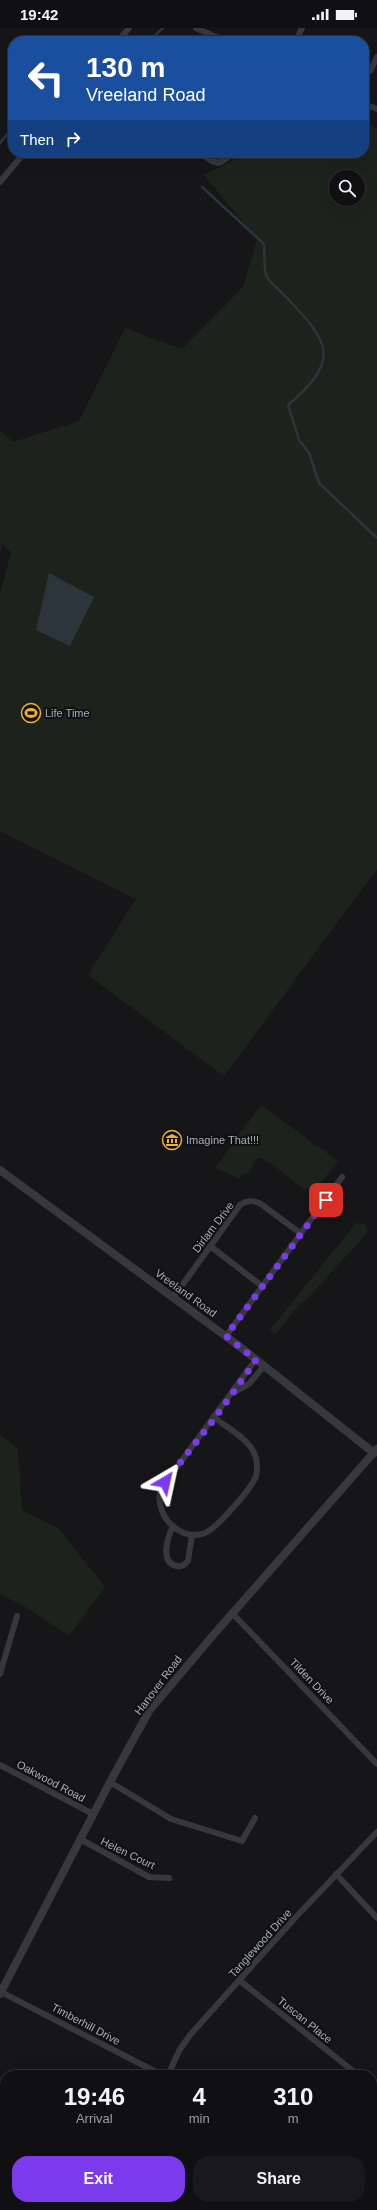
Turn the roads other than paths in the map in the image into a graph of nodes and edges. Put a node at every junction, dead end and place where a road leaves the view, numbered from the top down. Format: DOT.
graph roads {
  1 [pos="129,28"];
  2 [pos="196,28"];
  3 [pos="202,30"];
  4 [pos="122,36"];
  5 [pos="215,36"];
  6 [pos="377,56"];
  7 [pos="369,71"];
  8 [pos="20,158"];
  9 [pos="207,158"];
  10 [pos="227,158"];
  11 [pos="0,182"];
  12 [pos="0,1170"];
  13 [pos="342,1177"];
  14 [pos="300,1233"];
  15 [pos="210,1246"];
  16 [pos="262,1286"];
  17 [pos="173,1298"];
  18 [pos="226,1336"];
  19 [pos="256,1360"];
  20 [pos="264,1366"];
  21 [pos="233,1393"];
  22 [pos="215,1418"];
  23 [pos="376,1451"];
  24 [pos="173,1526"];
  25 [pos="192,1535"];
  26 [pos="232,1613"];
  27 [pos="17,1616"];
  28 [pos="0,1674"];
  29 [pos="377,1764"];
  30 [pos="0,1765"];
  31 [pos="110,1782"];
  32 [pos="93,1814"];
  33 [pos="255,1818"];
  34 [pos="377,1832"];
  35 [pos="80,1839"];
  36 [pos="336,1874"];
  37 [pos="169,1878"];
  38 [pos="377,1918"];
  39 [pos="239,1980"];
  40 [pos="0,1993"];
  41 [pos="152,2070"];
  42 [pos="170,2070"];
  43 [pos="352,2070"];
  1 -- 4 [label="street"];
  2 -- 3 [label="street"];
  3 -- 5 [label="street"];
  6 -- 7 [label="street"];
  8 -- 11 [label="street"];
  9 -- 10 [label="street"];
  12 -- 17 [label="street, Vreeland Road"];
  13 -- 14 [label="street"];
  14 -- 15 [label="street, Dirlam Drive"];
  14 -- 16 [label="street"];
  15 -- 16 [label="street"];
  15 -- 17 [label="street, Dirlam Drive"];
  16 -- 18 [label="street"];
  17 -- 18 [label="street, Vreeland Road"];
  18 -- 19 [label="street, Vreeland Road"];
  19 -- 20 [label="street, Vreeland Road"];
  19 -- 21 [label="street"];
  20 -- 21 [label="street"];
  20 -- 23 [label="street, Vreeland Road"];
  21 -- 22 [label="street"];
  22 -- 24 [label="street"];
  22 -- 25 [label="street"];
  23 -- 26 [label="street, Hanover Road"];
  24 -- 25 [label="street"];
  24 -- 25 [label="street"];
  26 -- 29 [label="street, Tilden Drive"];
  26 -- 31 [label="street, Hanover Road"];
  27 -- 28 [label="street"];
  30 -- 32 [label="street, Oakwood Road"];
  31 -- 32 [label="street, Hanover Road"];
  31 -- 33 [label="street"];
  32 -- 35 [label="street, Hanover Road"];
  34 -- 36 [label="street, Tanglewood Drive"];
  35 -- 37 [label="street, Helen Court"];
  35 -- 40 [label="street, Hanover Road"];
  36 -- 38 [label="street"];
  36 -- 39 [label="street, Tanglewood Drive"];
  39 -- 42 [label="street, Tanglewood Drive"];
  39 -- 43 [label="street, Tuscan Place"];
  40 -- 41 [label="street, Timberhill Drive"];
}
